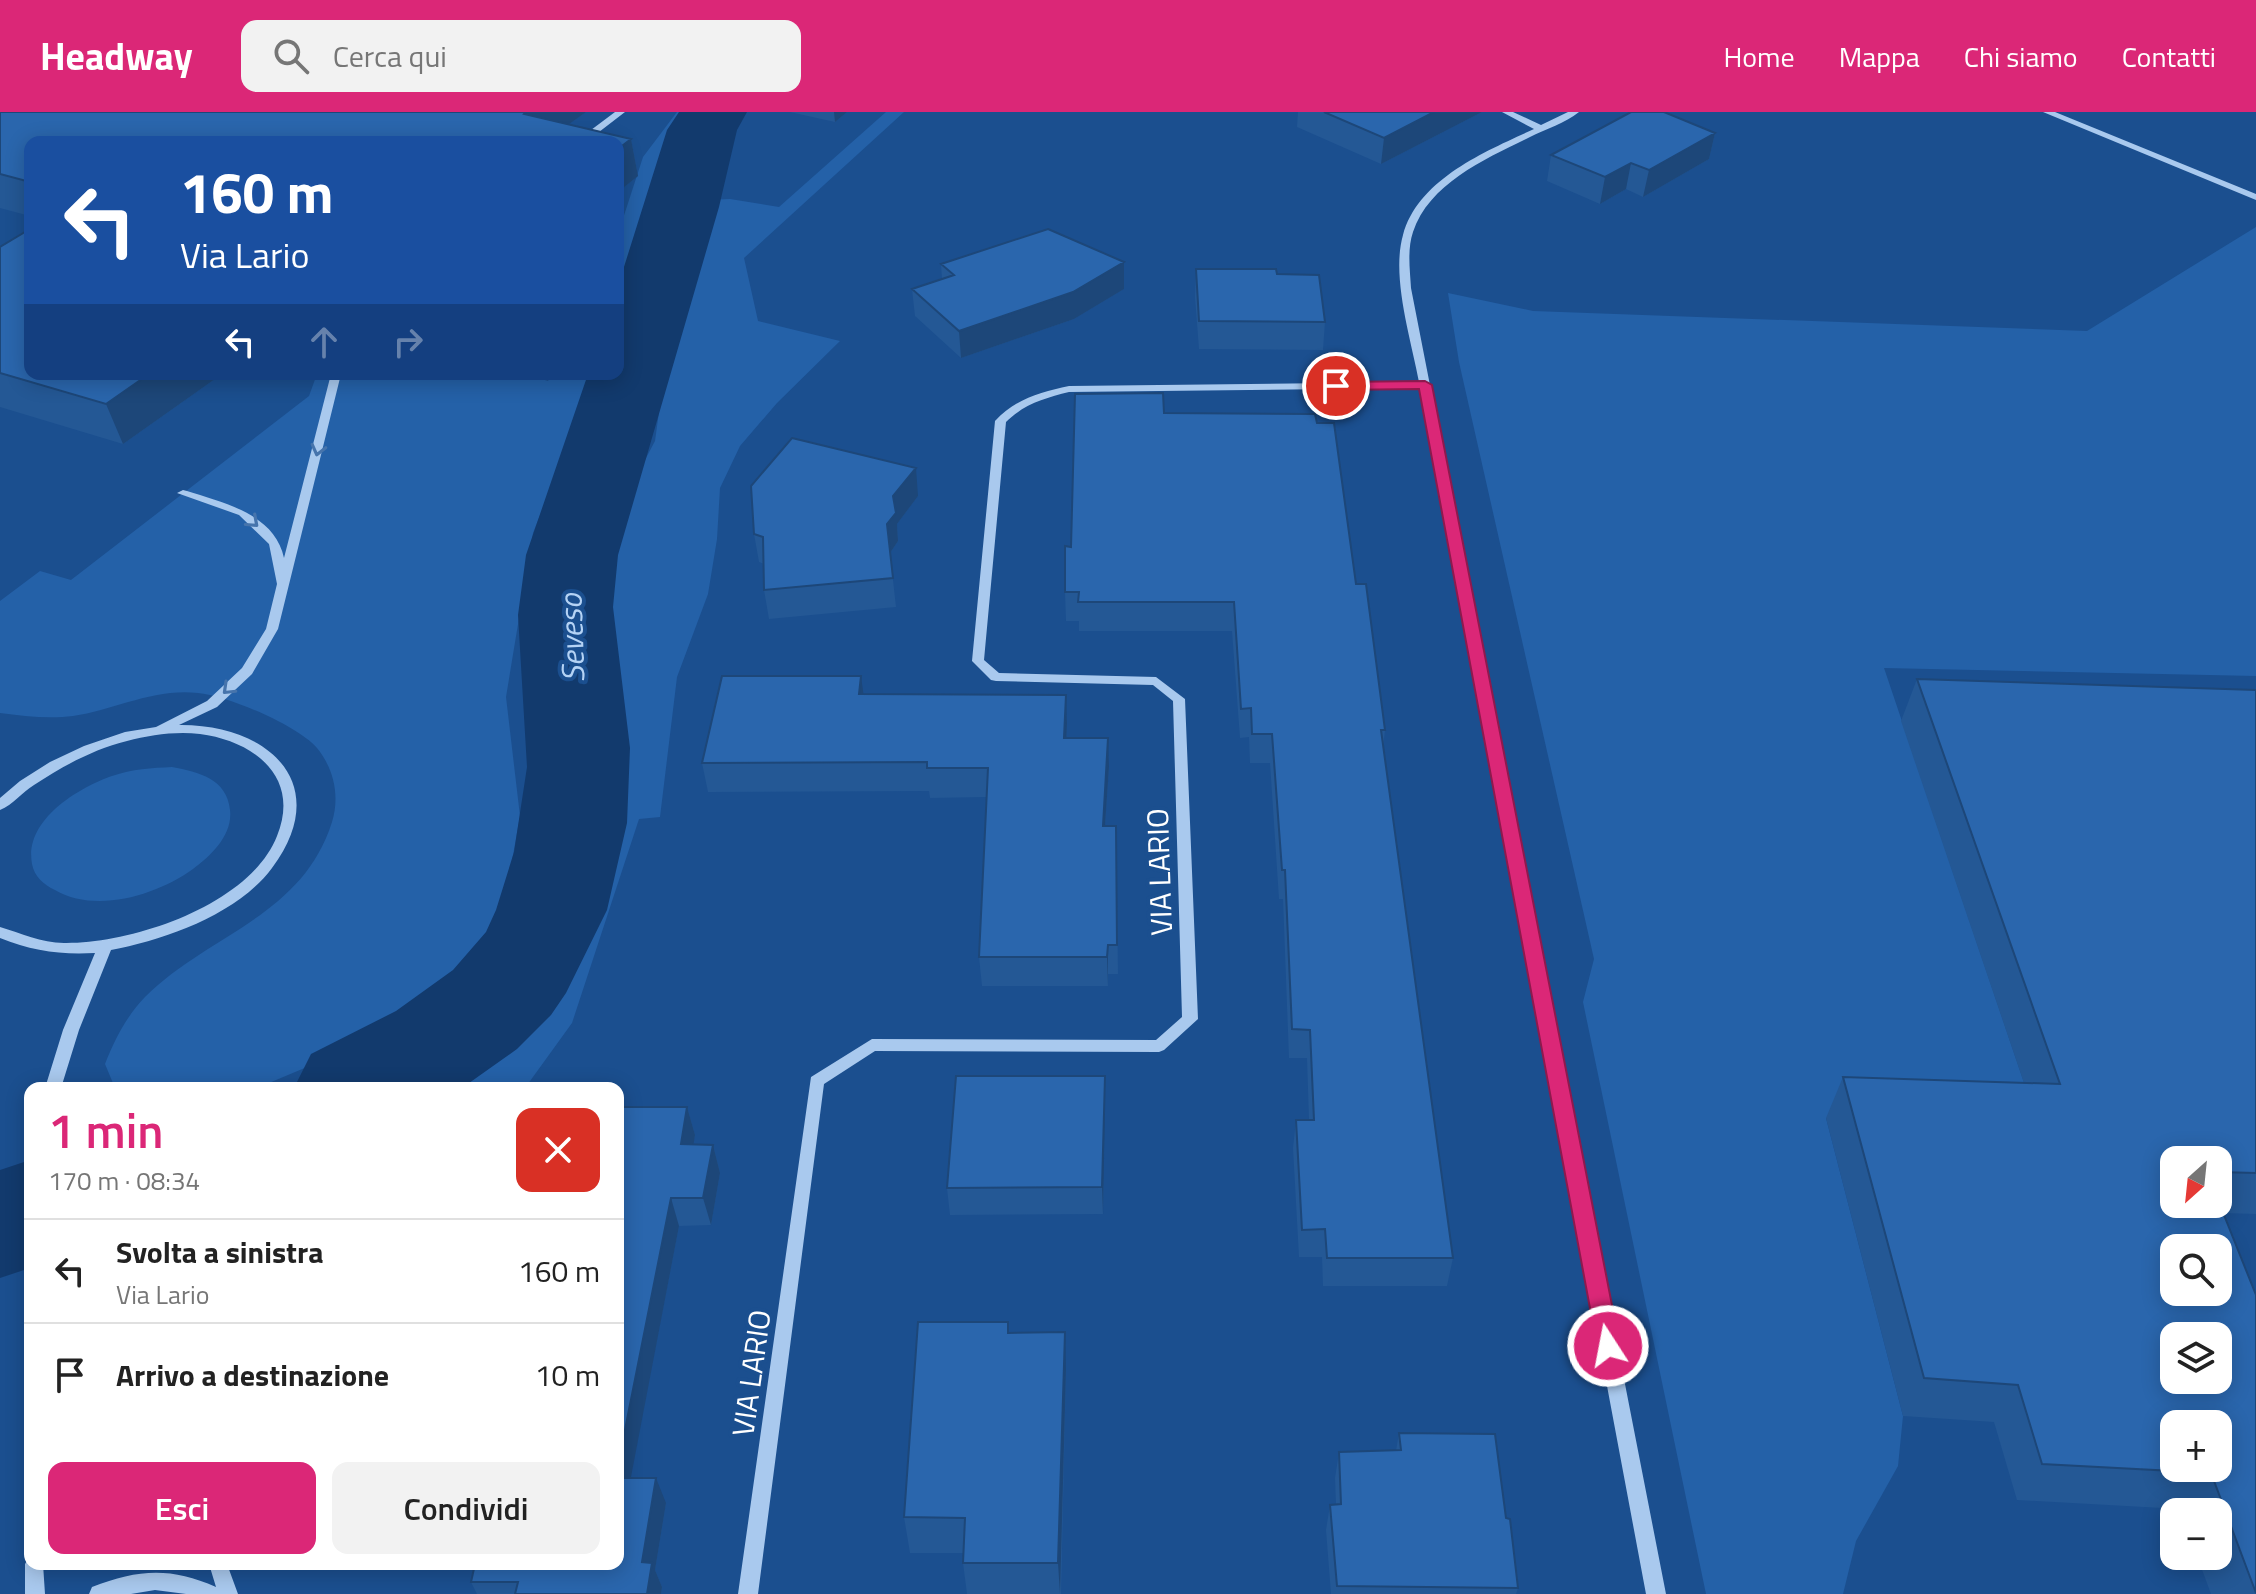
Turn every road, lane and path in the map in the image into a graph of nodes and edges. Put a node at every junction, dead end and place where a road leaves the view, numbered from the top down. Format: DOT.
graph roads {
  1 [pos="621,112"];
  2 [pos="1506,112"];
  3 [pos="1575,112"];
  4 [pos="2047,112"];
  5 [pos="1542,129"];
  6 [pos="588,136"];
  7 [pos="2256,197"];
  8 [pos="335,380"];
  9 [pos="1425,385"];
  10 [pos="183,493"];
  11 [pos="284,588"];
  12 [pos="155,732"];
  13 [pos="0,781"];
  14 [pos="16,790"];
  15 [pos="0,805"];
  16 [pos="0,932"];
  17 [pos="105,947"];
  18 [pos="55,1082"];
  19 [pos="34,1570"];
  20 [pos="220,1570"];
  21 [pos="35,1594"];
  22 [pos="99,1594"];
  23 [pos="210,1594"];
  24 [pos="228,1594"];
  25 [pos="748,1594"];
  26 [pos="1656,1594"];
  1 -- 6 [label="street"];
  2 -- 5 [label="street"];
  3 -- 5 [label="street"];
  4 -- 7 [label="street"];
  5 -- 9 [label="street"];
  8 -- 11 [label="street, one-way"];
  9 -- 25 [label="street, VIA LARIO"];
  9 -- 26 [label="street"];
  10 -- 11 [label="street, one-way"];
  11 -- 12 [label="street, one-way"];
  12 -- 14 [label="street"];
  12 -- 17 [label="street"];
  13 -- 14 [label="street"];
  14 -- 15 [label="street"];
  16 -- 17 [label="street"];
  17 -- 18 [label="street"];
  19 -- 21 [label="street"];
  20 -- 24 [label="street"];
  22 -- 23 [label="street"];
}
